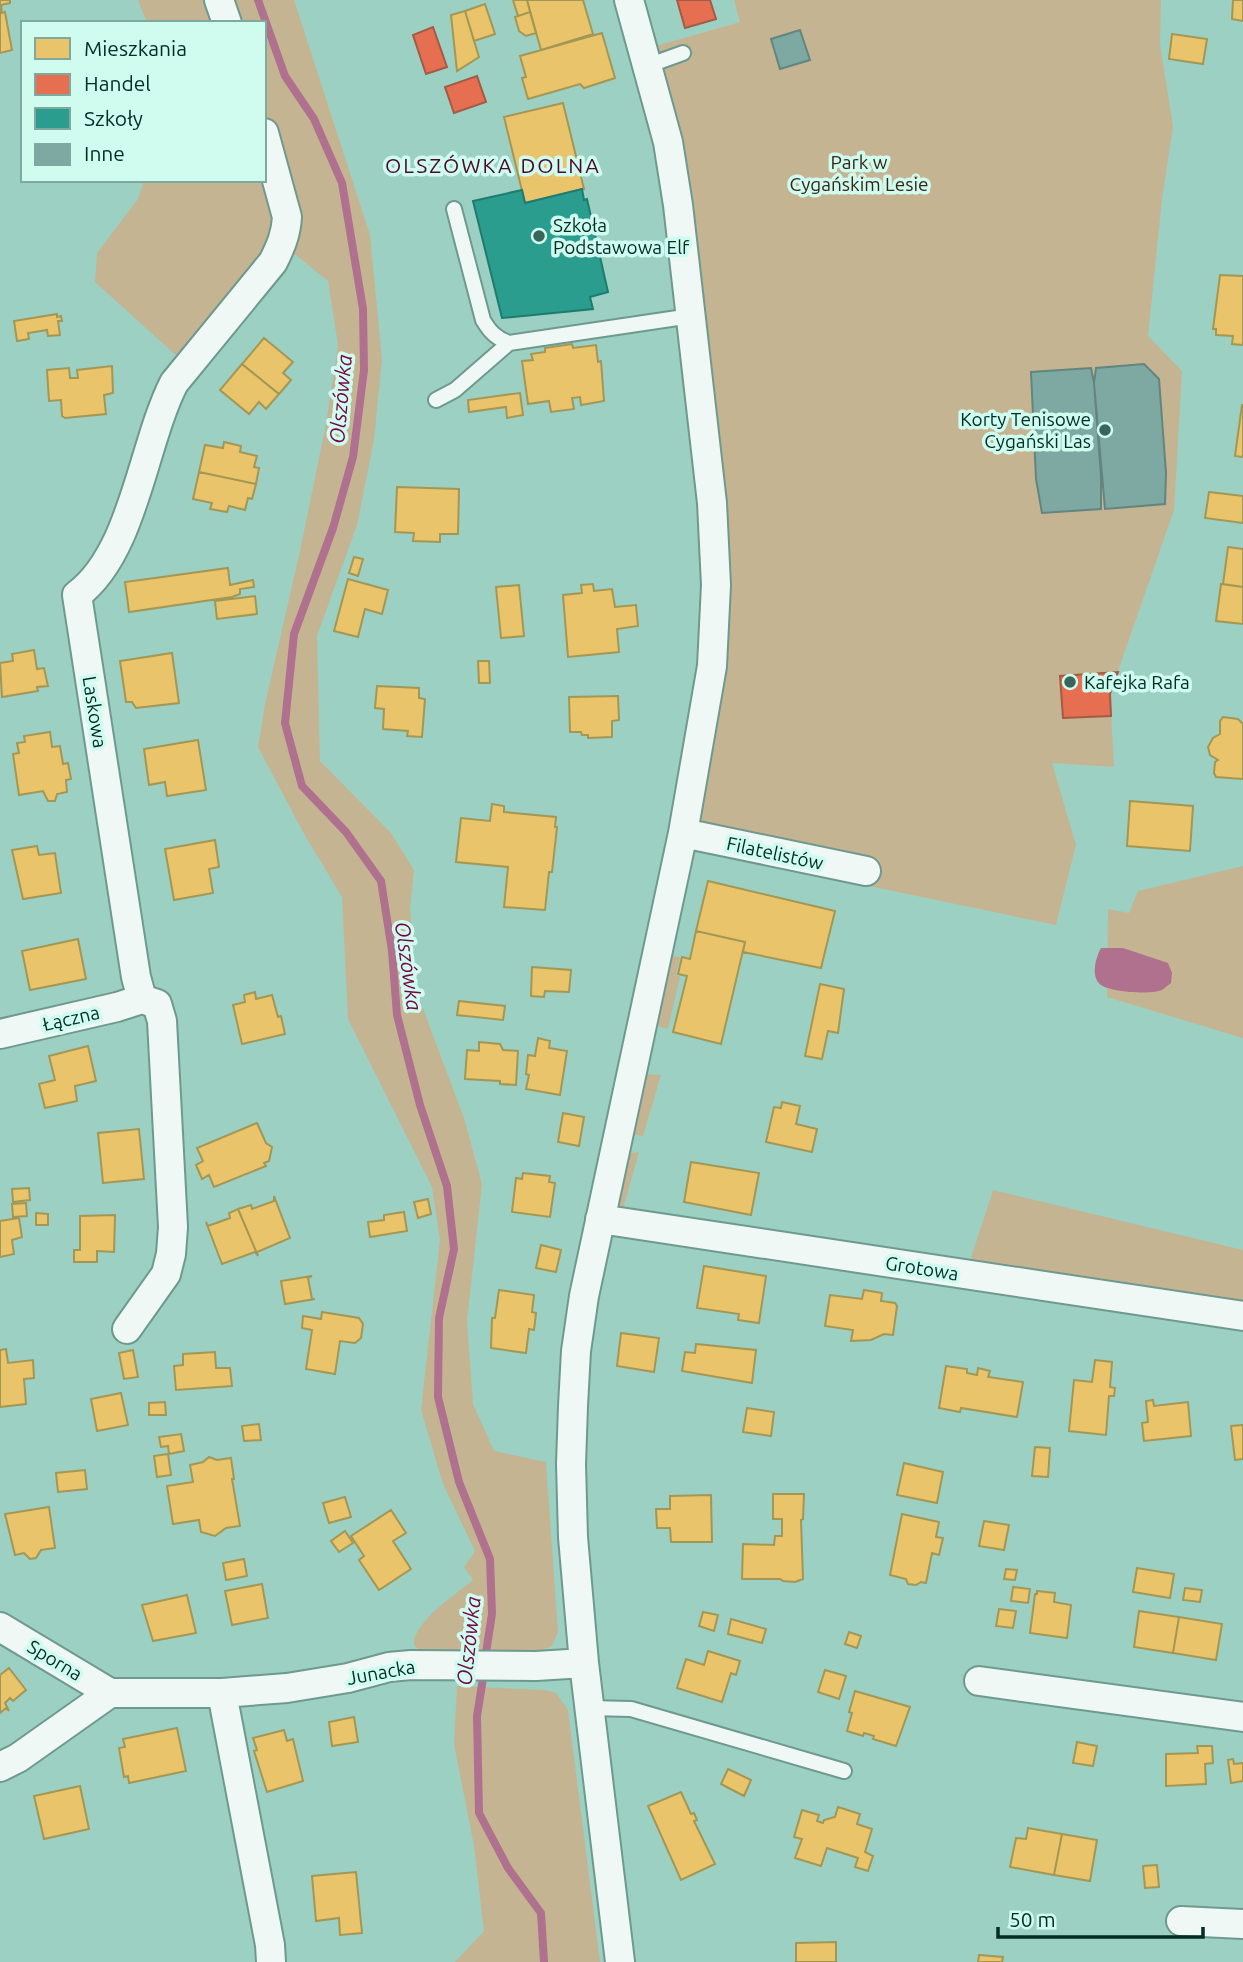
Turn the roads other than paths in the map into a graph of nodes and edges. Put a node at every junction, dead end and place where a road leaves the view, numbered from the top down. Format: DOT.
graph roads {
  1 [pos="219,0"];
  2 [pos="629,0"];
  3 [pos="226,21"];
  4 [pos="683,53"];
  5 [pos="647,66"];
  6 [pos="266,140"];
  7 [pos="454,209"];
  8 [pos="691,316"];
  9 [pos="509,343"];
  10 [pos="436,400"];
  11 [pos="683,834"];
  12 [pos="866,871"];
  13 [pos="142,999"];
  14 [pos="0,1034"];
  15 [pos="600,1219"];
  16 [pos="1243,1316"];
  17 [pos="127,1329"];
  18 [pos="0,1627"];
  19 [pos="584,1663"];
  20 [pos="979,1681"];
  21 [pos="110,1693"];
  22 [pos="222,1693"];
  23 [pos="589,1708"];
  24 [pos="1243,1717"];
  25 [pos="0,1767"];
  26 [pos="844,1771"];
  27 [pos="1181,1921"];
  28 [pos="1243,1924"];
  29 [pos="271,1962"];
  30 [pos="620,1962"];
  1 -- 3 [label="street"];
  2 -- 5 [label="street"];
  4 -- 5 [label="lane"];
  5 -- 8 [label="street"];
  6 -- 13 [label="street, Laskowa"];
  7 -- 9 [label="lane"];
  8 -- 9 [label="lane"];
  8 -- 11 [label="street"];
  9 -- 10 [label="lane"];
  11 -- 12 [label="street, Filatelistów"];
  11 -- 15 [label="street"];
  13 -- 14 [label="street, Łączna"];
  13 -- 17 [label="street, Laskowa"];
  15 -- 16 [label="street, Grotowa"];
  15 -- 19 [label="street"];
  18 -- 21 [label="street, Sporna"];
  19 -- 22 [label="street, Junacka"];
  19 -- 23 [label="street"];
  20 -- 24 [label="street"];
  21 -- 22 [label="street, Junacka"];
  21 -- 25 [label="street"];
  22 -- 29 [label="street"];
  23 -- 26 [label="lane"];
  23 -- 30 [label="street"];
  27 -- 28 [label="street"];
}
